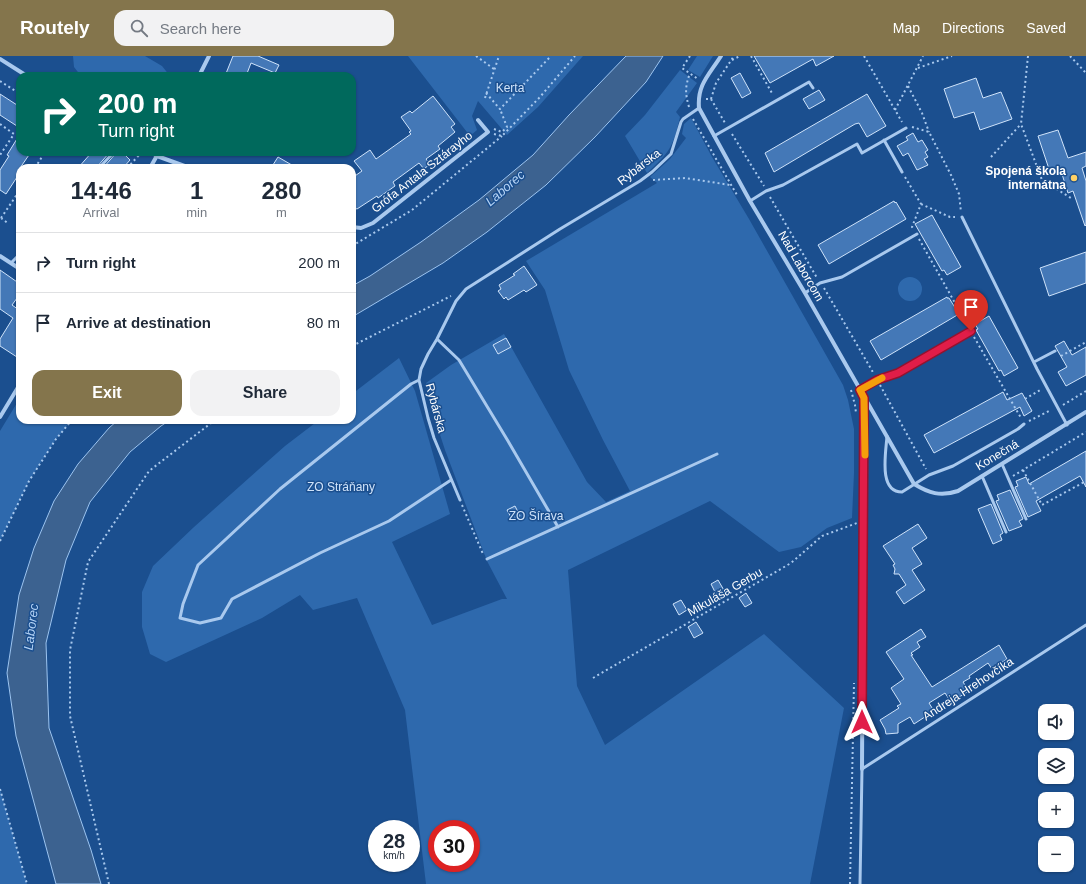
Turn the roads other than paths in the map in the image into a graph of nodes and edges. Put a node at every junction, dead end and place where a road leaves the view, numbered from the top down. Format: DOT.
graph roads {
  1 [pos="209,56"];
  2 [pos="721,56"];
  3 [pos="0,59"];
  4 [pos="21,72"];
  5 [pos="201,72"];
  6 [pos="813,88"];
  7 [pos="700,108"];
  8 [pos="478,120"];
  9 [pos="906,128"];
  10 [pos="714,136"];
  11 [pos="884,140"];
  12 [pos="110,156"];
  13 [pos="163,156"];
  14 [pos="104,164"];
  15 [pos="181,164"];
  16 [pos="902,172"];
  17 [pos="750,201"];
  18 [pos="962,217"];
  19 [pos="356,227"];
  20 [pos="917,234"];
  21 [pos="0,256"];
  22 [pos="16,258"];
  23 [pos="11,263"];
  24 [pos="16,266"];
  25 [pos="805,293"];
  26 [pos="971,331"];
  27 [pos="437,339"];
  28 [pos="1055,351"];
  29 [pos="1034,362"];
  30 [pos="419,380"];
  31 [pos="860,390"];
  32 [pos="16,391"];
  33 [pos="864,398"];
  34 [pos="1086,412"];
  35 [pos="0,417"];
  36 [pos="1024,424"];
  37 [pos="1067,425"];
  38 [pos="887,436"];
  39 [pos="717,454"];
  40 [pos="1002,464"];
  41 [pos="982,476"];
  42 [pos="451,480"];
  43 [pos="914,484"];
  44 [pos="460,500"];
  45 [pos="1026,519"];
  46 [pos="558,527"];
  47 [pos="1006,532"];
  48 [pos="486,559"];
  49 [pos="1086,625"];
  50 [pos="862,769"];
  51 [pos="860,884"];
  1 -- 5 [label="street"];
  2 -- 7 [label="street, Nad Laborcom"];
  3 -- 4 [label="street"];
  6 -- 10 [label="lane"];
  7 -- 10 [label="street, Nad Laborcom"];
  7 -- 27 [label="lane, Rybárska"];
  8 -- 19 [label="street, Grófa Antala Sztárayho"];
  9 -- 11 [label="lane"];
  10 -- 17 [label="street, Nad Laborcom"];
  11 -- 16 [label="lane"];
  11 -- 17 [label="lane"];
  12 -- 14 [label="lane"];
  13 -- 15 [label="street"];
  17 -- 25 [label="street, Nad Laborcom"];
  18 -- 29 [label="lane"];
  20 -- 25 [label="lane"];
  21 -- 23 [label="street"];
  22 -- 23 [label="lane"];
  23 -- 24 [label="street"];
  25 -- 31 [label="street, Nad Laborcom"];
  26 -- 31 [label="lane"];
  27 -- 30 [label="lane, Rybárska"];
  27 -- 46 [label="lane"];
  28 -- 29 [label="lane"];
  29 -- 37 [label="lane"];
  30 -- 42 [label="lane, Rybárska"];
  30 -- 42 [label="lane"];
  31 -- 33 [label="street, Nad Laborcom"];
  32 -- 35 [label="street"];
  33 -- 38 [label="street, Nad Laborcom"];
  33 -- 50 [label="street"];
  34 -- 37 [label="street, Konečná"];
  36 -- 43 [label="lane"];
  37 -- 40 [label="street, Konečná"];
  38 -- 43 [label="street, Nad Laborcom"];
  38 -- 43 [label="lane"];
  39 -- 46 [label="lane"];
  40 -- 41 [label="street, Konečná"];
  40 -- 45 [label="lane"];
  41 -- 43 [label="street, Konečná"];
  41 -- 47 [label="lane"];
  42 -- 44 [label="lane, Rybárska"];
  46 -- 48 [label="lane"];
  49 -- 50 [label="lane, Andreja Hrehovčíka"];
  50 -- 51 [label="lane"];
}
